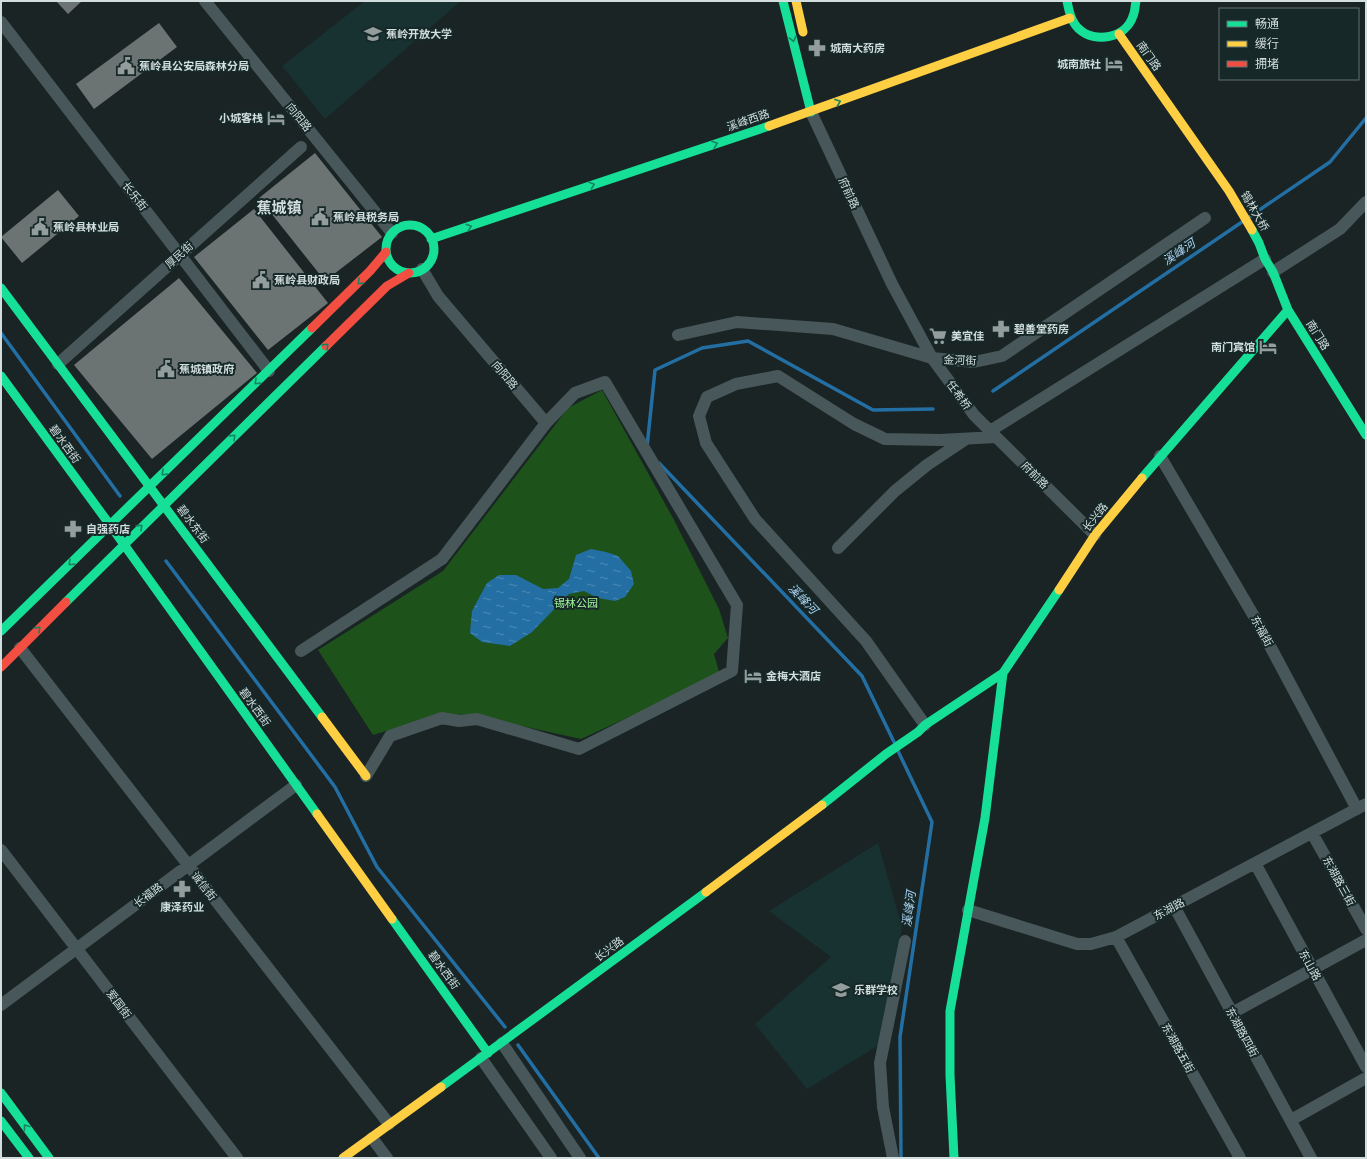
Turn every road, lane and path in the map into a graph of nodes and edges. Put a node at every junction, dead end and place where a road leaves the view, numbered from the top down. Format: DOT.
graph roads {
  1 [pos="205,1"];
  2 [pos="783,1"];
  3 [pos="796,1"];
  4 [pos="1067,1"];
  5 [pos="1136,1"];
  6 [pos="1070,18"];
  7 [pos="1,22"];
  8 [pos="1118,34"];
  9 [pos="805,39"];
  10 [pos="817,107"];
  11 [pos="301,147"];
  12 [pos="1229,191"];
  13 [pos="1366,202"];
  14 [pos="1205,218"];
  15 [pos="392,233"];
  16 [pos="431,239"];
  17 [pos="1259,243"];
  18 [pos="386,252"];
  19 [pos="180,255"];
  20 [pos="1265,259"];
  21 [pos="422,269"];
  22 [pos="1273,272"];
  23 [pos="409,273"];
  24 [pos="1,288"];
  25 [pos="1288,310"];
  26 [pos="678,335"];
  27 [pos="932,358"];
  28 [pos="58,364"];
  29 [pos="269,371"];
  30 [pos="944,374"];
  31 [pos="1,376"];
  32 [pos="974,415"];
  33 [pos="546,424"];
  34 [pos="990,431"];
  35 [pos="1366,435"];
  36 [pos="967,439"];
  37 [pos="1160,456"];
  38 [pos="110,525"];
  39 [pos="1095,535"];
  40 [pos="123,544"];
  41 [pos="838,548"];
  42 [pos="1,631"];
  43 [pos="20,648"];
  44 [pos="301,651"];
  45 [pos="1,667"];
  46 [pos="1003,673"];
  47 [pos="922,729"];
  48 [pos="366,776"];
  49 [pos="296,784"];
  50 [pos="1362,806"];
  51 [pos="1312,833"];
  52 [pos="1,850"];
  53 [pos="1255,863"];
  54 [pos="188,865"];
  55 [pos="1174,906"];
  56 [pos="968,910"];
  57 [pos="1366,929"];
  58 [pos="1116,937"];
  59 [pos="1366,940"];
  60 [pos="905,941"];
  61 [pos="76,949"];
  62 [pos="1313,969"];
  63 [pos="1,1005"];
  64 [pos="1232,1013"];
  65 [pos="502,1043"];
  66 [pos="485,1056"];
  67 [pos="1366,1067"];
  68 [pos="1366,1078"];
  69 [pos="1,1093"];
  70 [pos="1291,1120"];
  71 [pos="1,1121"];
  72 [pos="389,1124"];
  73 [pos="372,1138"];
  74 [pos="29,1158"];
  75 [pos="49,1158"];
  76 [pos="237,1158"];
  77 [pos="343,1158"];
  78 [pos="387,1158"];
  79 [pos="552,1158"];
  80 [pos="580,1158"];
  81 [pos="893,1158"];
  82 [pos="954,1158"];
  83 [pos="1240,1158"];
  84 [pos="1311,1158"];
  1 -- 15 [label="street, 向阳路"];
  2 -- 10 [label="street, 府前路, one-way"];
  3 -- 9 [label="street"];
  4 -- 6 [label="street"];
  5 -- 8 [label="street"];
  6 -- 8 [label="street"];
  10 -- 6 [label="street, 溪峰西路, one-way"];
  7 -- 19 [label="street, 长乐街"];
  8 -- 12 [label="street, 南门路"];
  16 -- 10 [label="street, 溪峰西路, one-way"];
  10 -- 27 [label="street, 府前路"];
  11 -- 19 [label="street, 厚民街"];
  12 -- 17 [label="street, 锡林大桥"];
  13 -- 22 [label="street"];
  14 -- 27 [label="street, 金河街"];
  15 -- 16 [label="street"];
  15 -- 18 [label="street"];
  16 -- 21 [label="street"];
  17 -- 20 [label="street, 南门路"];
  18 -- 23 [label="street"];
  18 -- 29 [label="street, one-way"];
  19 -- 28 [label="street, 厚民街"];
  19 -- 29 [label="street, 长乐街"];
  20 -- 22 [label="street, 南门路"];
  20 -- 34 [label="street"];
  21 -- 23 [label="street"];
  21 -- 33 [label="street, 向阳路"];
  22 -- 25 [label="street, 南门路"];
  40 -- 23 [label="street, one-way"];
  24 -- 28 [label="street, 碧水东街"];
  25 -- 35 [label="street, 南门路"];
  25 -- 37 [label="street, 长兴路"];
  26 -- 27 [label="street, 金河街"];
  27 -- 30 [label="street, 府前路"];
  28 -- 48 [label="street, 碧水东街"];
  29 -- 38 [label="street, one-way"];
  30 -- 32 [label="street, 任希桥"];
  31 -- 38 [label="street, 碧水西街"];
  32 -- 34 [label="street, 府前路"];
  33 -- 44 [label="street"];
  33 -- 48 [label="street"];
  34 -- 36 [label="street"];
  34 -- 36 [label="street"];
  34 -- 39 [label="street, 府前路"];
  36 -- 41 [label="street"];
  36 -- 47 [label="street"];
  37 -- 39 [label="street, 长兴路"];
  37 -- 50 [label="street, 东福街"];
  38 -- 40 [label="street, 碧水西街"];
  38 -- 42 [label="street, one-way"];
  39 -- 46 [label="street, 长兴路"];
  43 -- 40 [label="street, one-way"];
  40 -- 49 [label="street, 碧水西街"];
  43 -- 45 [label="street"];
  43 -- 54 [label="street, 诚信街"];
  46 -- 47 [label="street, 长兴路"];
  46 -- 56 [label="street"];
  47 -- 65 [label="street, 长兴路"];
  49 -- 54 [label="street, 长福路"];
  49 -- 66 [label="street, 碧水西街"];
  50 -- 51 [label="street, 东湖路"];
  51 -- 53 [label="street, 东湖路"];
  51 -- 57 [label="street, 东湖路三街"];
  52 -- 61 [label="street, 爱国街"];
  53 -- 55 [label="street, 东湖路"];
  53 -- 62 [label="street, 东山路"];
  54 -- 61 [label="street, 长福路"];
  54 -- 72 [label="street, 诚信街"];
  55 -- 58 [label="street, 东湖路"];
  55 -- 64 [label="street, 东湖路四街"];
  56 -- 58 [label="street, 东湖路"];
  56 -- 82 [label="street"];
  58 -- 83 [label="street, 东湖路五街"];
  59 -- 62 [label="street"];
  60 -- 81 [label="street"];
  61 -- 63 [label="street, 长福路"];
  61 -- 76 [label="street, 爱国街"];
  62 -- 64 [label="street"];
  62 -- 67 [label="street, 东山路"];
  64 -- 70 [label="street, 东湖路四街"];
  65 -- 66 [label="street, 长兴路"];
  65 -- 80 [label="street"];
  66 -- 72 [label="street, 长兴路"];
  66 -- 79 [label="street"];
  68 -- 70 [label="street"];
  75 -- 69 [label="street, one-way"];
  70 -- 84 [label="street, 东湖路四街"];
  71 -- 74 [label="street"];
  72 -- 73 [label="street, 长兴路"];
  73 -- 77 [label="street, 长兴路"];
  73 -- 78 [label="street"];
}
